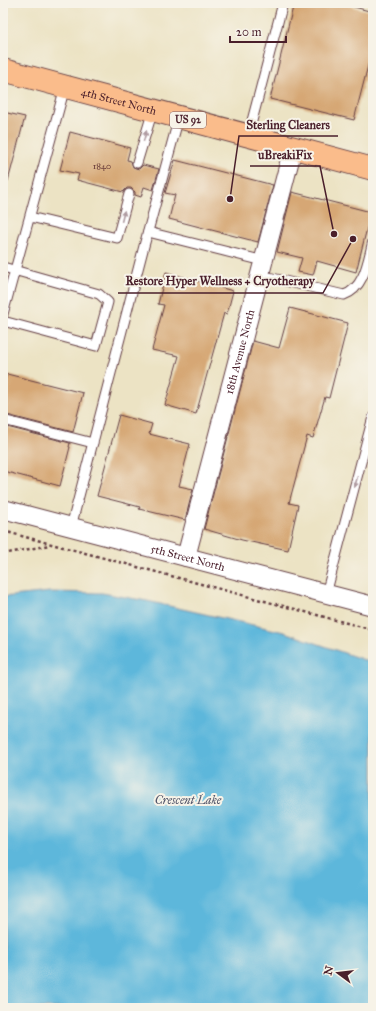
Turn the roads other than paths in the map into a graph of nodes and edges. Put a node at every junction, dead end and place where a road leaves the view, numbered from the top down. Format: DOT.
graph roads {
  1 [pos="284,3"];
  2 [pos="3,70"];
  3 [pos="65,87"];
  4 [pos="152,110"];
  5 [pos="179,117"];
  6 [pos="248,136"];
  7 [pos="293,148"];
  8 [pos="137,163"];
  9 [pos="373,169"];
  10 [pos="129,194"];
  11 [pos="30,217"];
  12 [pos="148,232"];
  13 [pos="373,240"];
  14 [pos="3,267"];
  15 [pos="262,268"];
  16 [pos="15,271"];
  17 [pos="3,314"];
  18 [pos="3,321"];
  19 [pos="373,417"];
  20 [pos="3,420"];
  21 [pos="93,443"];
  22 [pos="3,509"];
  23 [pos="71,527"];
  24 [pos="186,557"];
  25 [pos="326,594"];
  26 [pos="373,606"];
  1 -- 6 [label="lane"];
  2 -- 3 [label="main road, 4th Street North / US 92"];
  3 -- 4 [label="main road, 4th Street North / US 92"];
  3 -- 11 [label="lane"];
  4 -- 5 [label="main road, 4th Street North / US 92"];
  8 -- 4 [label="lane, one-way"];
  5 -- 6 [label="main road, 4th Street North / US 92"];
  5 -- 12 [label="lane"];
  6 -- 7 [label="main road, 4th Street North / US 92"];
  7 -- 9 [label="main road, 4th Street North / US 92"];
  7 -- 15 [label="street, 18th Avenue North"];
  11 -- 10 [label="lane, one-way"];
  11 -- 16 [label="lane"];
  12 -- 15 [label="lane"];
  12 -- 21 [label="lane"];
  13 -- 15 [label="lane"];
  14 -- 16 [label="lane"];
  15 -- 24 [label="street, 18th Avenue North"];
  16 -- 17 [label="lane"];
  16 -- 18 [label="lane"];
  19 -- 25 [label="lane, one-way"];
  20 -- 21 [label="lane"];
  21 -- 23 [label="lane"];
  22 -- 23 [label="street, 5th Street North"];
  23 -- 24 [label="street, 5th Street North"];
  24 -- 25 [label="street, 5th Street North"];
  25 -- 26 [label="street, 5th Street North"];
}
